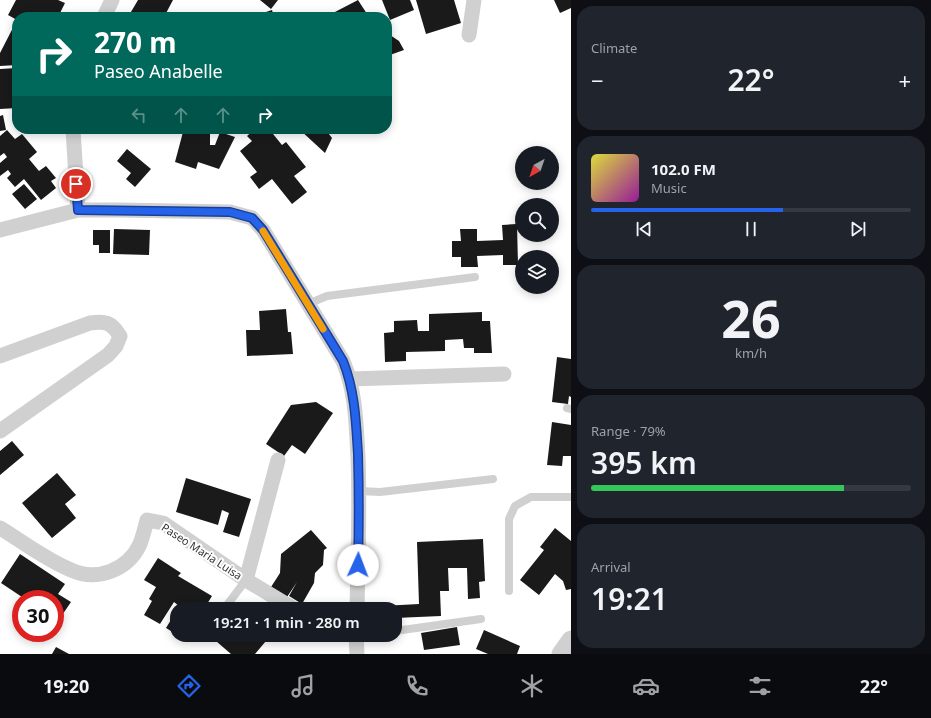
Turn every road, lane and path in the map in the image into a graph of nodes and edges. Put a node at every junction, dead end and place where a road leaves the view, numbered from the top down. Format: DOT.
graph roads {
  1 [pos="112,0"];
  2 [pos="474,0"];
  3 [pos="106,12"];
  4 [pos="469,36"];
  5 [pos="73,134"];
  6 [pos="78,210"];
  7 [pos="0,230"];
  8 [pos="475,277"];
  9 [pos="308,304"];
  10 [pos="0,356"];
  11 [pos="504,374"];
  12 [pos="350,379"];
  13 [pos="0,431"];
  14 [pos="278,460"];
  15 [pos="493,479"];
  16 [pos="359,491"];
  17 [pos="571,497"];
  18 [pos="0,528"];
  19 [pos="246,580"];
  20 [pos="509,591"];
  21 [pos="229,602"];
  22 [pos="282,602"];
  23 [pos="357,602"];
  24 [pos="482,619"];
  25 [pos="402,630"];
  26 [pos="571,640"];
  27 [pos="356,642"];
  28 [pos="357,654"];
  29 [pos="561,654"];
  1 -- 3 [label="street"];
  2 -- 4 [label="street"];
  5 -- 6 [label="street"];
  6 -- 7 [label="street"];
  6 -- 9 [label="street"];
  8 -- 9 [label="lane"];
  9 -- 12 [label="street"];
  10 -- 13 [label="street"];
  11 -- 12 [label="street"];
  12 -- 16 [label="street"];
  14 -- 19 [label="street"];
  15 -- 16 [label="lane"];
  16 -- 23 [label="street"];
  17 -- 20 [label="lane"];
  18 -- 19 [label="street, Paseo Maria Luisa"];
  19 -- 21 [label="lane"];
  19 -- 22 [label="street, Paseo Maria Luisa"];
  24 -- 25 [label="lane"];
  26 -- 29 [label="street"];
  27 -- 28 [label="street"];
}
